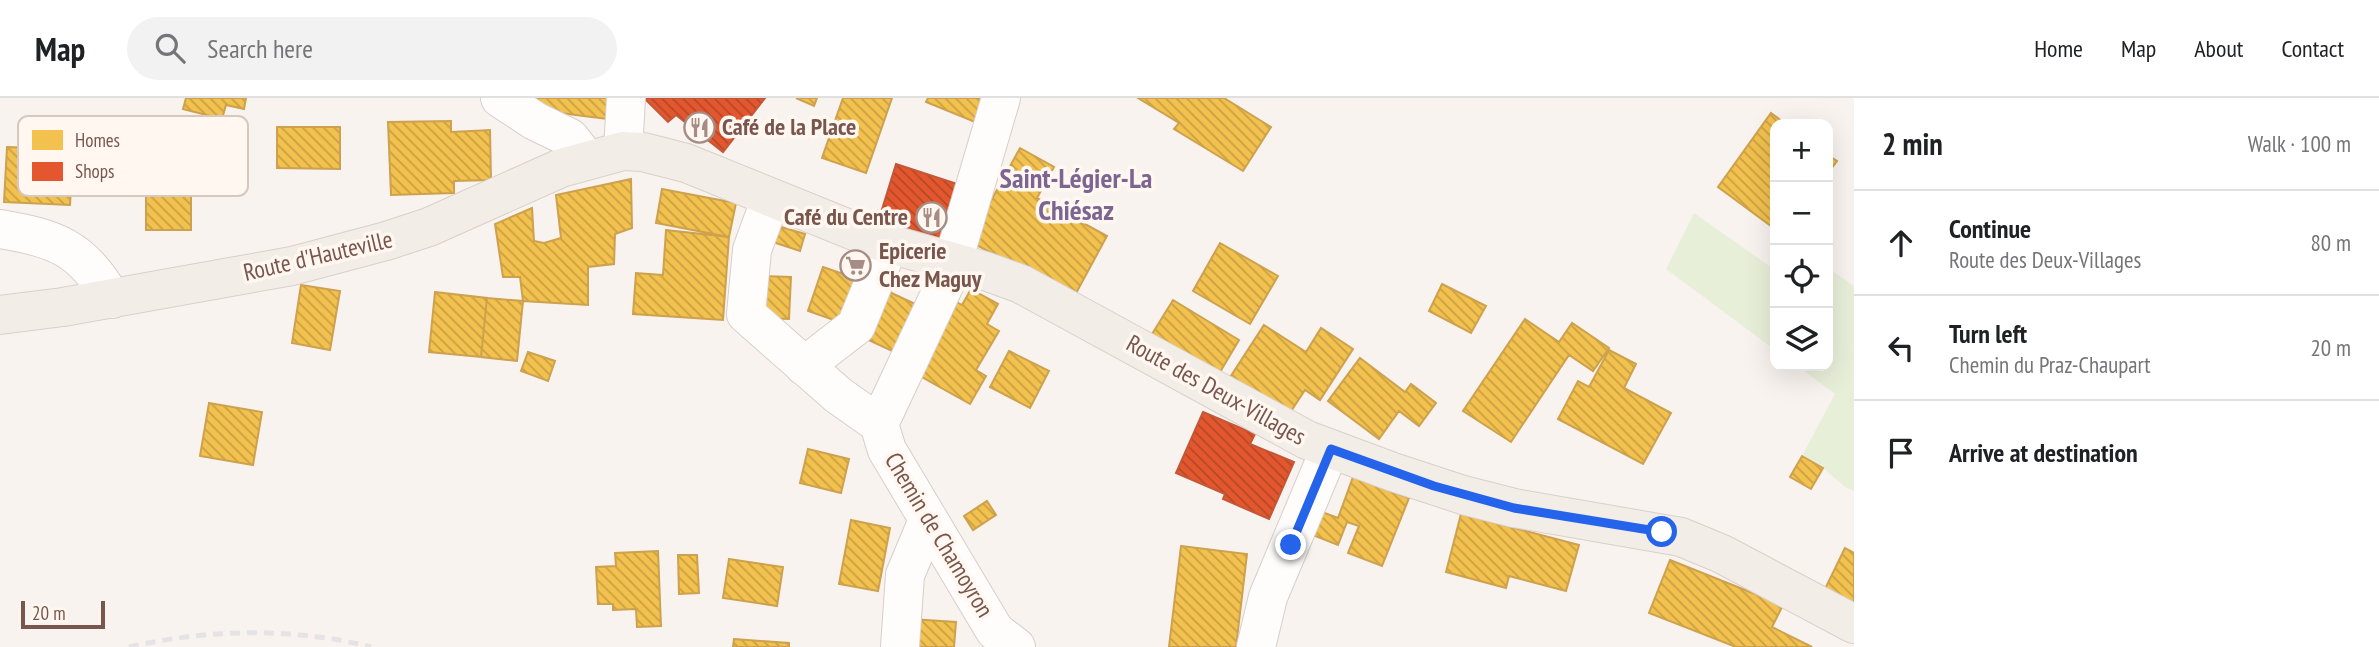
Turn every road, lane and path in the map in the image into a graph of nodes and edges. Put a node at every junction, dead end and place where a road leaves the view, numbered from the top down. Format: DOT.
graph roads {
  1 [pos="500,98"];
  2 [pos="626,98"];
  3 [pos="1001,98"];
  4 [pos="605,155"];
  5 [pos="771,198"];
  6 [pos="0,229"];
  7 [pos="889,245"];
  8 [pos="953,262"];
  9 [pos="112,299"];
  10 [pos="0,315"];
  11 [pos="804,366"];
  12 [pos="878,424"];
  13 [pos="1331,449"];
  14 [pos="928,520"];
  15 [pos="1854,624"];
  16 [pos="901,647"];
  17 [pos="1016,647"];
  18 [pos="1255,647"];
  1 -- 4 [label="street"];
  2 -- 4 [label="street"];
  3 -- 8 [label="street, Chemin de Chamoyron"];
  4 -- 5 [label="main road, Route des Deux-Villages"];
  4 -- 9 [label="main road, Route d'Hauteville"];
  5 -- 7 [label="main road, Route des Deux-Villages"];
  5 -- 11 [label="street"];
  6 -- 9 [label="street"];
  7 -- 8 [label="main road, Route des Deux-Villages"];
  7 -- 11 [label="street"];
  8 -- 12 [label="street, Chemin de Chamoyron"];
  8 -- 13 [label="main road, Route des Deux-Villages"];
  9 -- 10 [label="main road, Route d'Hauteville"];
  11 -- 12 [label="street"];
  12 -- 14 [label="street, Chemin de Chamoyron"];
  13 -- 15 [label="main road, Route des Deux-Villages"];
  13 -- 18 [label="street"];
  14 -- 16 [label="street"];
  14 -- 17 [label="street, Chemin de Chamoyron"];
}
